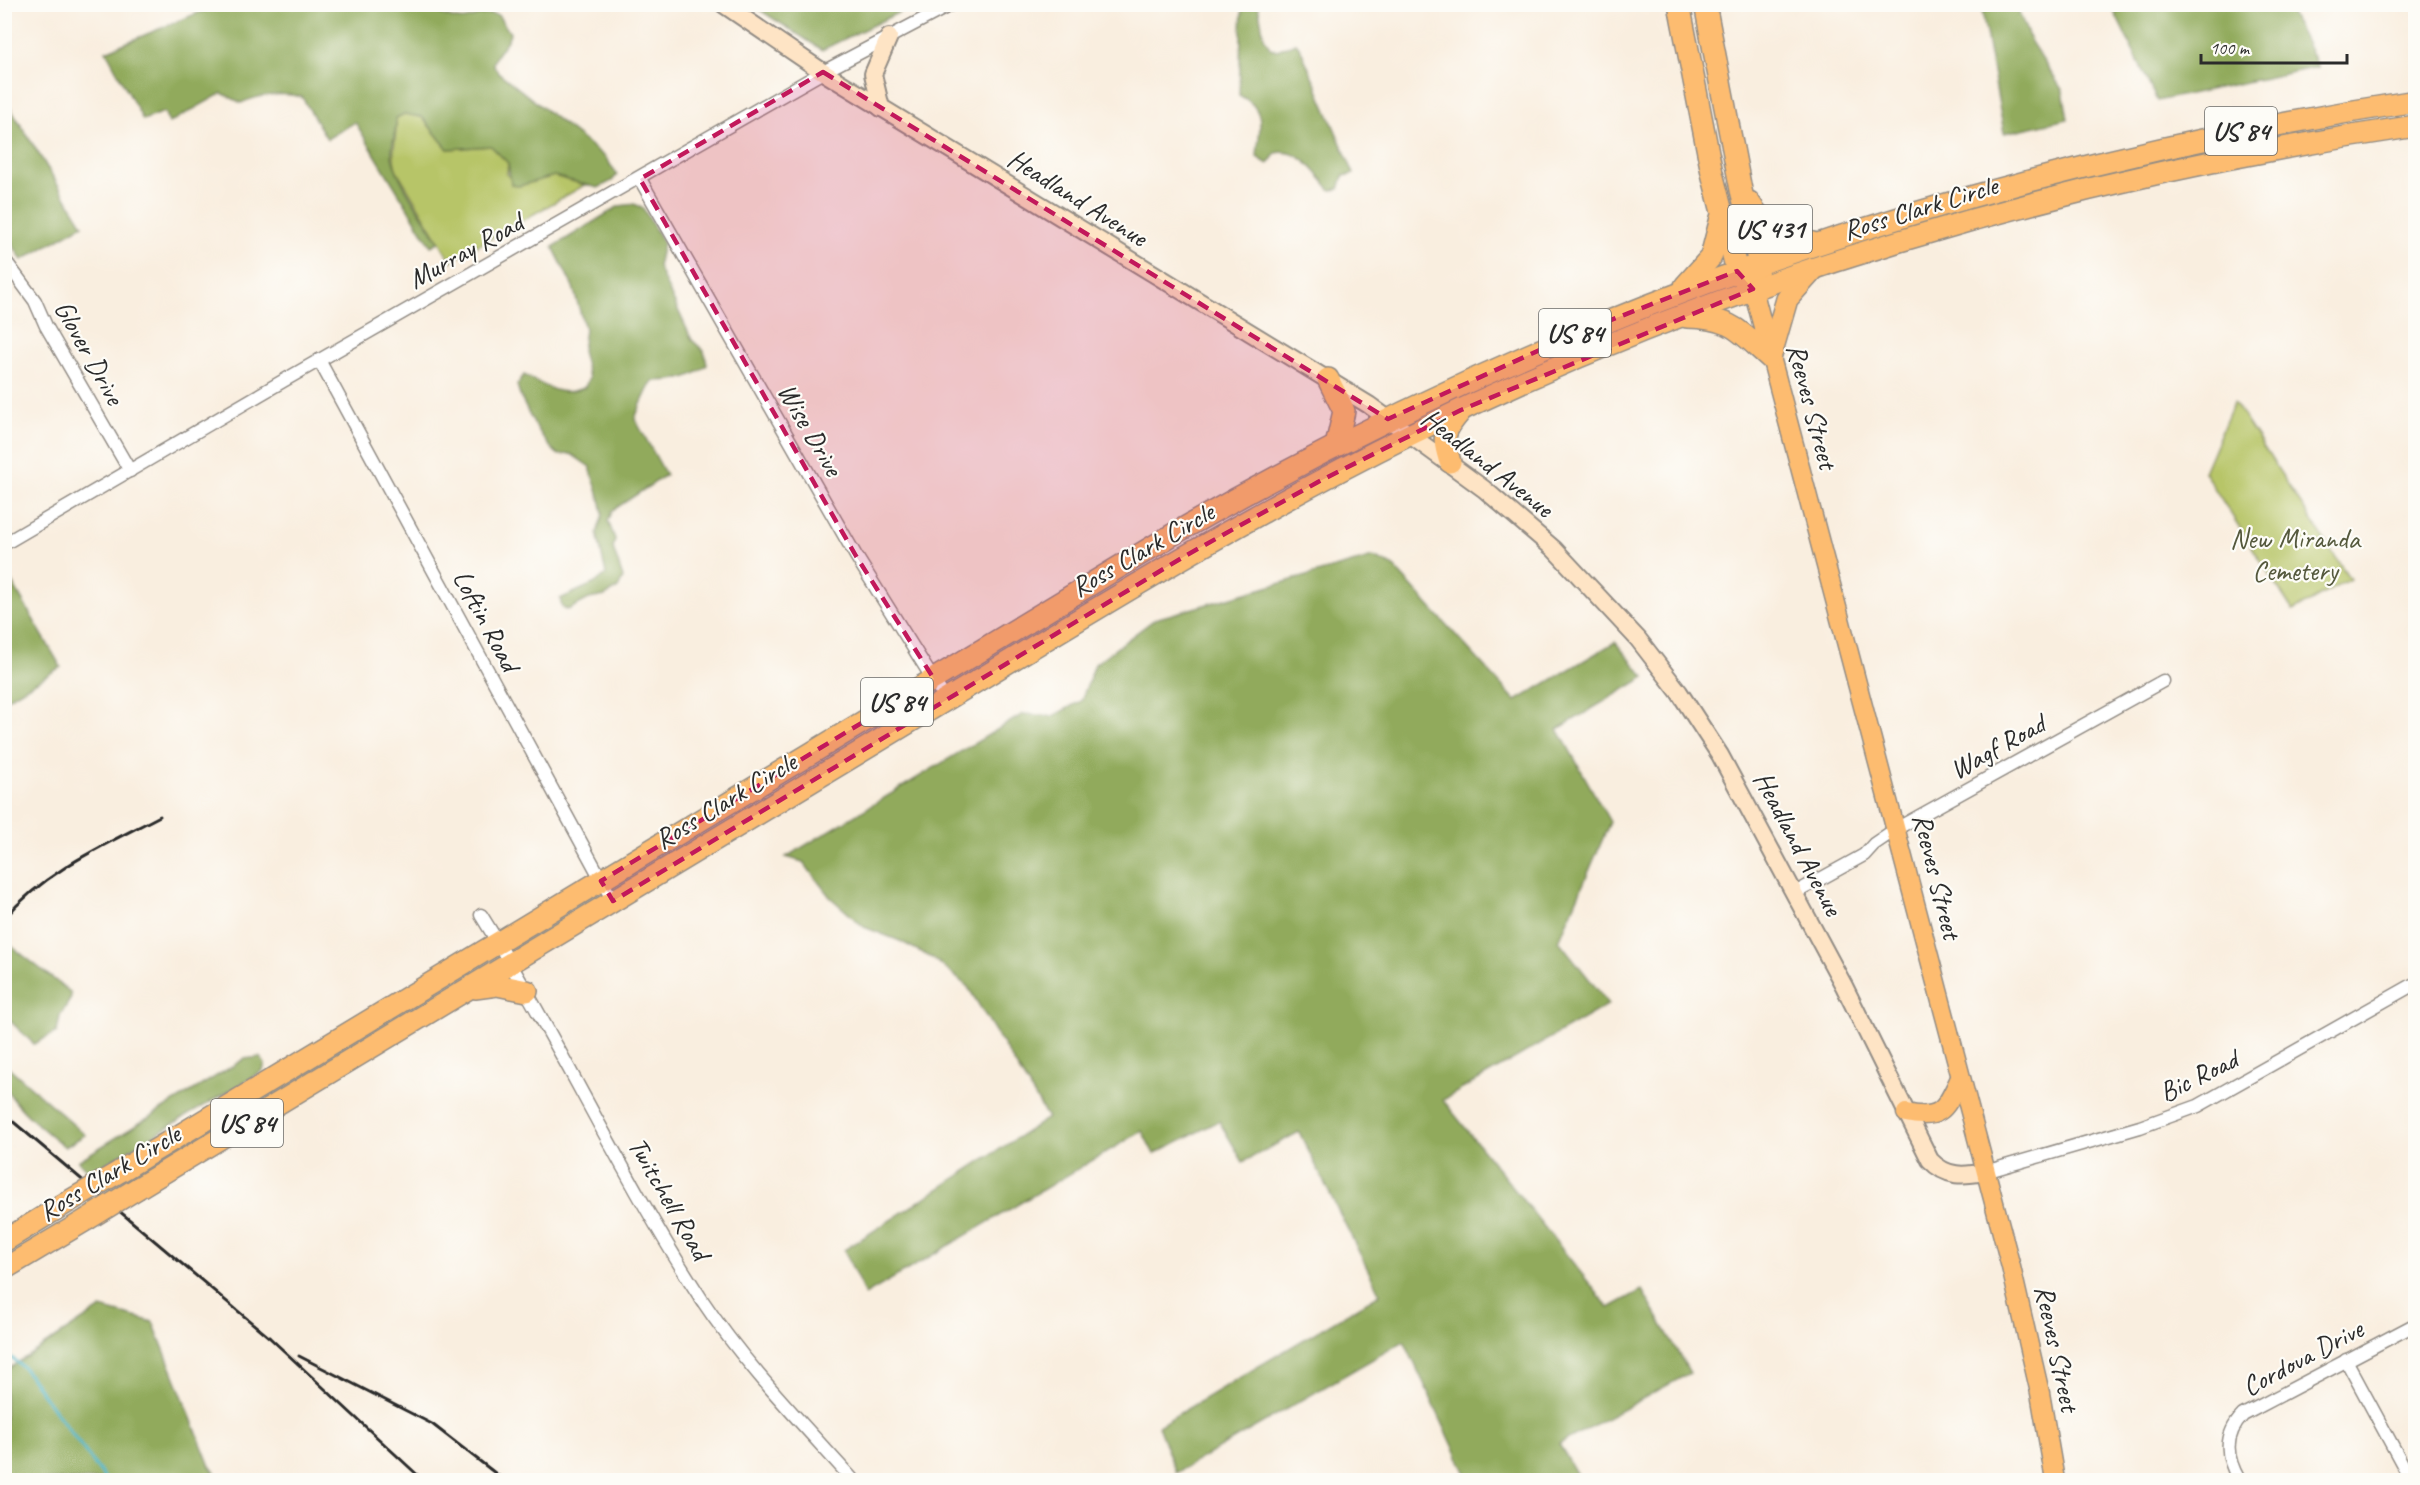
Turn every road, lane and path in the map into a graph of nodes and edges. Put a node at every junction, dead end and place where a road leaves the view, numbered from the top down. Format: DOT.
graph roads {
  1 [pos="723,4"];
  2 [pos="952,4"];
  3 [pos="1679,4"];
  4 [pos="1705,4"];
  5 [pos="889,37"];
  6 [pos="823,72"];
  7 [pos="2415,101"];
  8 [pos="881,108"];
  9 [pos="2415,126"];
  10 [pos="640,178"];
  11 [pos="1741,190"];
  12 [pos="1722,215"];
  13 [pos="1816,243"];
  14 [pos="4,259"];
  15 [pos="1759,263"];
  16 [pos="1815,268"];
  17 [pos="1737,271"];
  18 [pos="1753,289"];
  19 [pos="1680,291"];
  20 [pos="1680,316"];
  21 [pos="1770,358"];
  22 [pos="319,360"];
  23 [pos="1328,379"];
  24 [pos="1461,410"];
  25 [pos="1388,419"];
  26 [pos="1410,434"];
  27 [pos="1336,446"];
  28 [pos="1450,462"];
  29 [pos="130,471"];
  30 [pos="4,544"];
  31 [pos="934,680"];
  32 [pos="2163,681"];
  33 [pos="946,700"];
  34 [pos="1896,829"];
  35 [pos="601,881"];
  36 [pos="1795,893"];
  37 [pos="613,902"];
  38 [pos="481,915"];
  39 [pos="498,943"];
  40 [pos="511,963"];
  41 [pos="2415,983"];
  42 [pos="468,989"];
  43 [pos="527,991"];
  44 [pos="1960,1078"];
  45 [pos="1906,1113"];
  46 [pos="1985,1172"];
  47 [pos="4,1241"];
  48 [pos="4,1269"];
  49 [pos="2415,1324"];
  50 [pos="2346,1360"];
  51 [pos="853,1480"];
  52 [pos="2055,1480"];
  53 [pos="2239,1480"];
  54 [pos="2411,1480"];
  1 -- 6 [label="main road, Headland Avenue"];
  2 -- 5 [label="street, Murray Road"];
  3 -- 12 [label="highway, Reeves Street / US 431"];
  4 -- 11 [label="highway, Reeves Street / US 431"];
  5 -- 6 [label="street, Murray Road"];
  5 -- 8 [label="main road"];
  6 -- 8 [label="main road, Headland Avenue"];
  6 -- 10 [label="street, Murray Road"];
  7 -- 13 [label="highway, Ross Clark Circle / US 84"];
  8 -- 23 [label="main road, Headland Avenue"];
  9 -- 16 [label="highway, Ross Clark Circle / US 84"];
  10 -- 22 [label="street, Murray Road"];
  10 -- 31 [label="street, Wise Drive"];
  11 -- 13 [label="highway, US 431"];
  11 -- 15 [label="highway, Reeves Street"];
  12 -- 17 [label="highway, Reeves Street / US 431"];
  12 -- 19 [label="highway"];
  13 -- 15 [label="highway, Ross Clark Circle / US 84"];
  14 -- 29 [label="street, Glover Drive"];
  15 -- 17 [label="highway, Ross Clark Circle / US 84"];
  15 -- 18 [label="highway, Reeves Street"];
  16 -- 18 [label="highway, Ross Clark Circle / US 84"];
  16 -- 21 [label="highway"];
  17 -- 18 [label="highway, Reeves Street / US 431"];
  17 -- 19 [label="highway, Ross Clark Circle / US 84"];
  18 -- 20 [label="highway, Ross Clark Circle / US 84"];
  18 -- 21 [label="main road, Reeves Street"];
  19 -- 25 [label="highway, Ross Clark Circle / US 84"];
  20 -- 21 [label="highway"];
  20 -- 24 [label="highway, Ross Clark Circle / US 84"];
  21 -- 34 [label="main road, Reeves Street"];
  22 -- 29 [label="street, Murray Road"];
  22 -- 35 [label="street, Loftin Road"];
  23 -- 25 [label="main road, Headland Avenue"];
  23 -- 27 [label="highway"];
  24 -- 26 [label="highway, Ross Clark Circle / US 84"];
  24 -- 28 [label="highway"];
  25 -- 26 [label="main road, Headland Avenue"];
  25 -- 27 [label="highway, Ross Clark Circle / US 84"];
  26 -- 28 [label="main road, Headland Avenue"];
  26 -- 33 [label="highway, Ross Clark Circle / US 84"];
  27 -- 31 [label="highway, Ross Clark Circle / US 84"];
  28 -- 36 [label="main road, Headland Avenue"];
  29 -- 30 [label="street, Murray Road"];
  31 -- 33 [label="street, Wise Drive"];
  31 -- 35 [label="highway, Ross Clark Circle / US 84"];
  32 -- 34 [label="street, Wagf Road"];
  33 -- 37 [label="highway, Ross Clark Circle / US 84"];
  34 -- 36 [label="street, Wagf Road"];
  34 -- 44 [label="main road, Reeves Street"];
  35 -- 37 [label="street, Loftin Road"];
  35 -- 39 [label="highway, Ross Clark Circle / US 84"];
  36 -- 45 [label="main road, Headland Avenue"];
  37 -- 40 [label="highway, Ross Clark Circle / US 84"];
  38 -- 39 [label="street, Twitchell Road"];
  39 -- 40 [label="street, Twitchell Road"];
  39 -- 47 [label="highway, Ross Clark Circle / US 84, bridge"];
  40 -- 42 [label="highway, Ross Clark Circle / US 84"];
  40 -- 43 [label="street, Twitchell Road"];
  41 -- 46 [label="street, Bic Road"];
  42 -- 43 [label="highway"];
  42 -- 48 [label="highway, Ross Clark Circle / US 84, bridge"];
  43 -- 51 [label="street, Twitchell Road"];
  44 -- 45 [label="main road"];
  44 -- 46 [label="main road, Reeves Street"];
  45 -- 46 [label="main road, Headland Avenue"];
  46 -- 52 [label="main road, Reeves Street"];
  49 -- 50 [label="street, Cordova Drive"];
  50 -- 53 [label="street, Cordova Drive"];
  50 -- 54 [label="street"];
}
